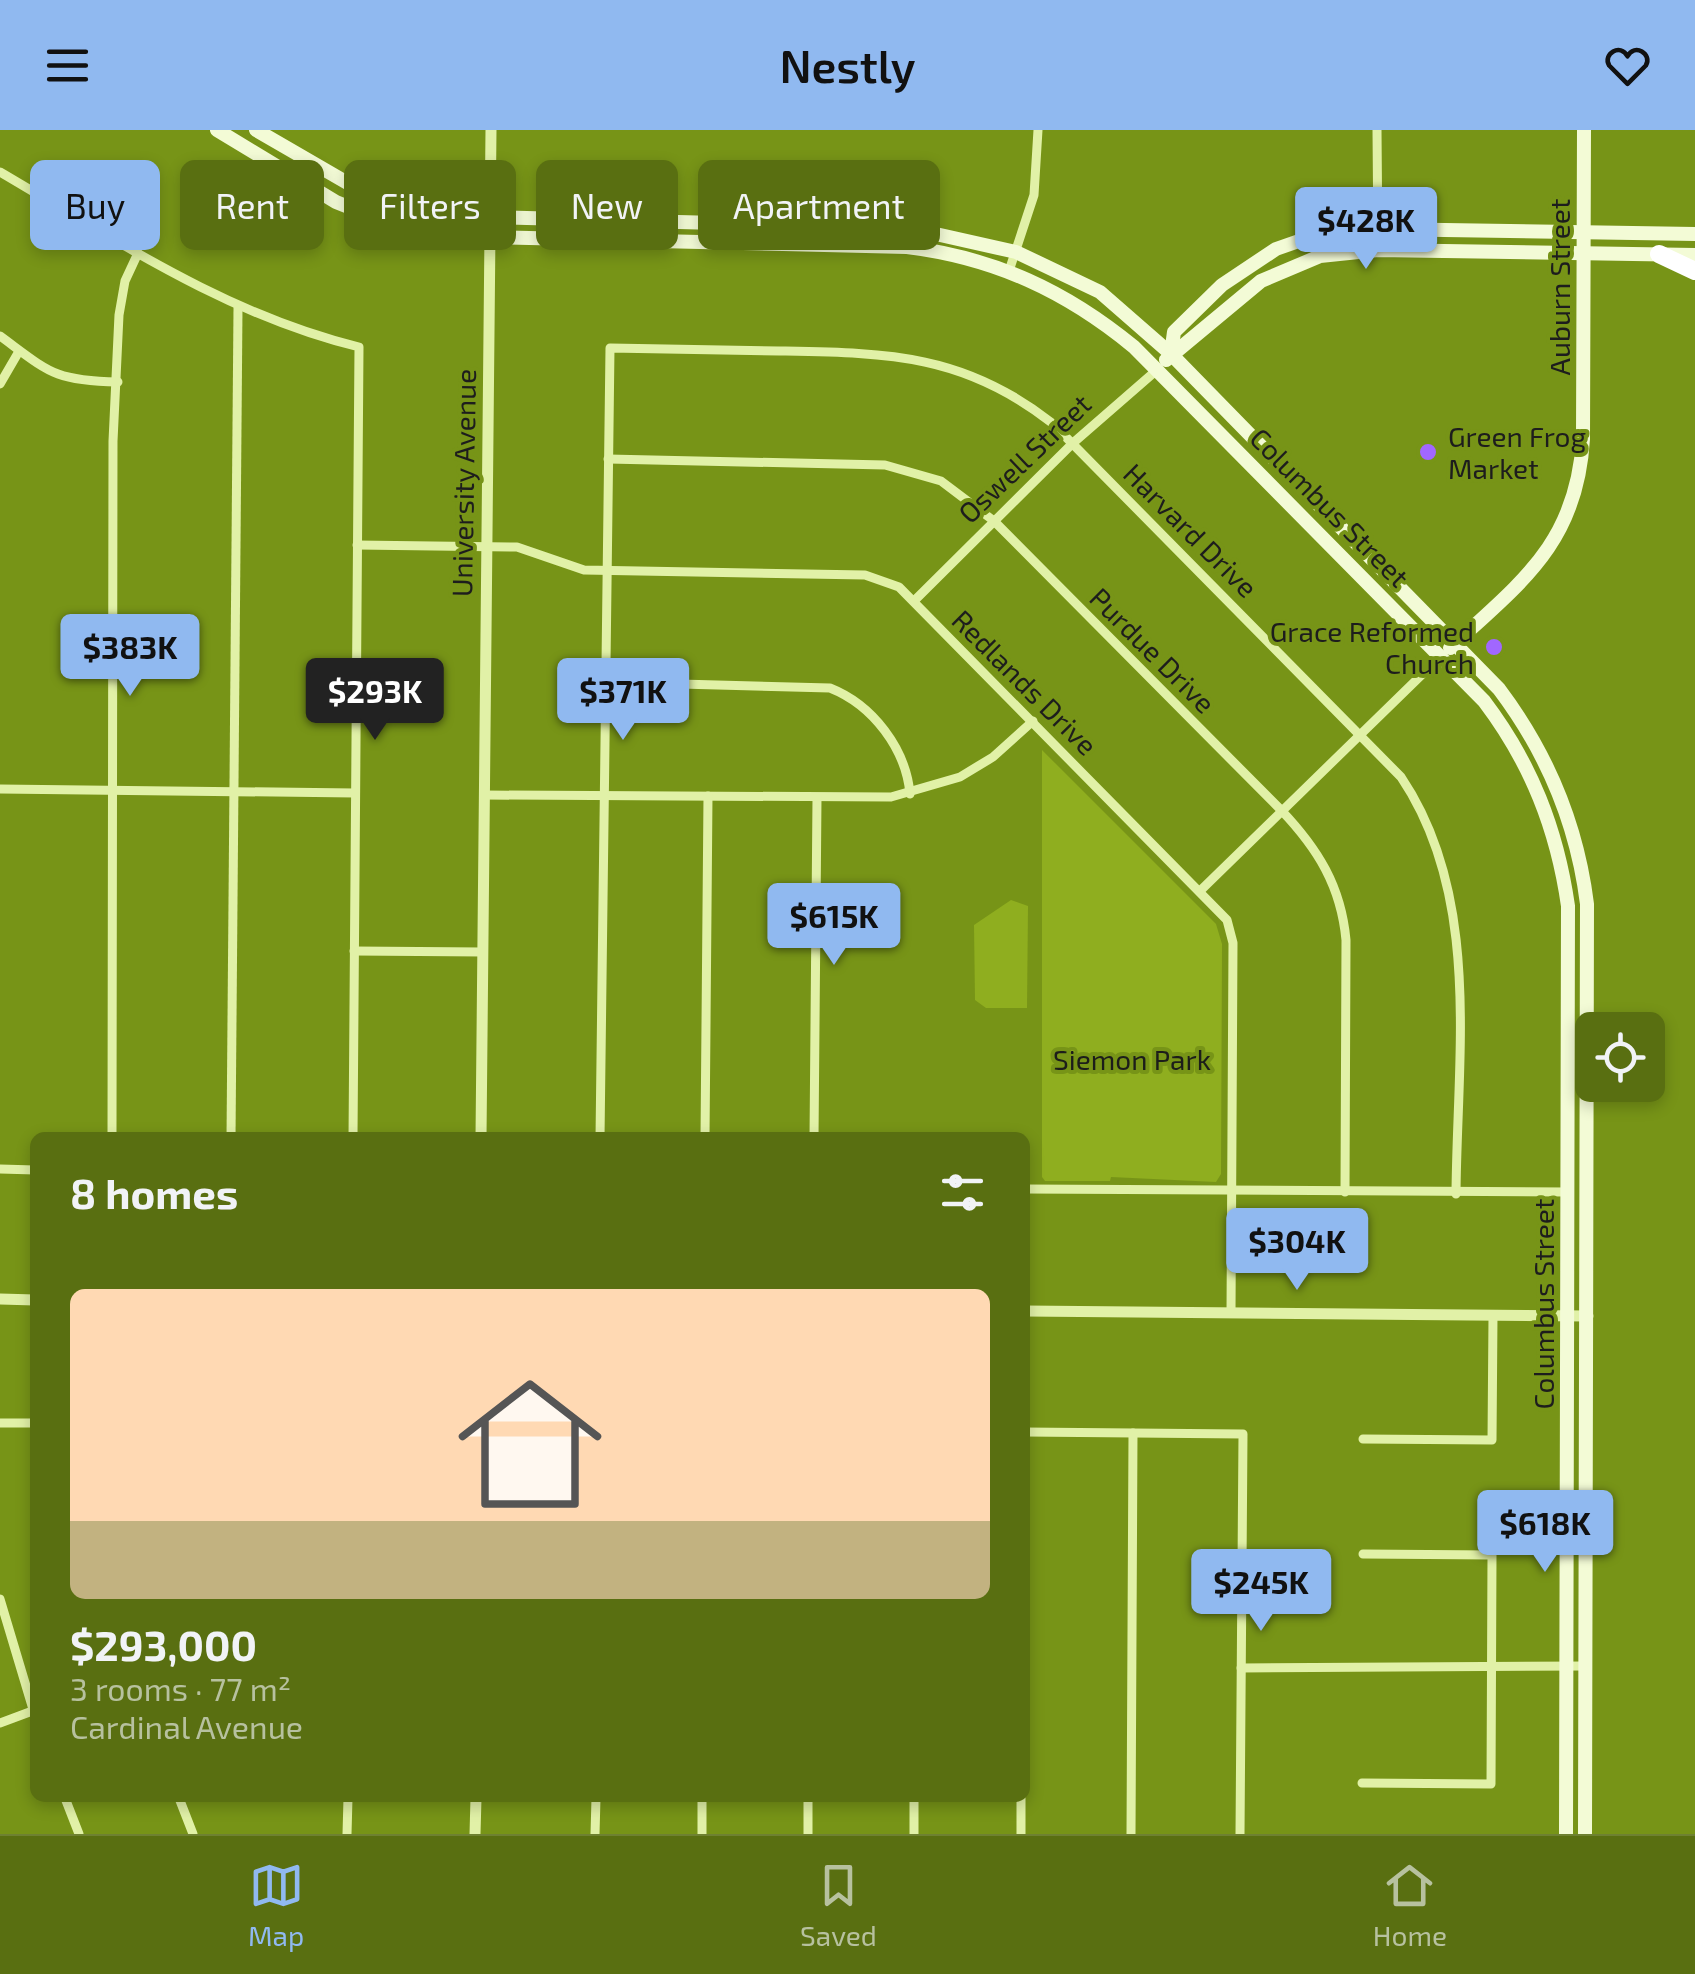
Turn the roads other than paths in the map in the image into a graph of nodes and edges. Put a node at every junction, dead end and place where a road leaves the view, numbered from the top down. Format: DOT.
graph roads {
  1 [pos="217,130"];
  2 [pos="256,130"];
  3 [pos="492,130"];
  4 [pos="1038,130"];
  5 [pos="1377,130"];
  6 [pos="1584,130"];
  7 [pos="492,160"];
  8 [pos="0,172"];
  9 [pos="344,181"];
  10 [pos="344,203"];
  11 [pos="516,220"];
  12 [pos="1378,229"];
  13 [pos="1584,232"];
  14 [pos="1695,234"];
  15 [pos="516,240"];
  16 [pos="493,250"];
  17 [pos="1378,250"];
  18 [pos="1016,252"];
  19 [pos="1584,253"];
  20 [pos="138,254"];
  21 [pos="1659,254"];
  22 [pos="1695,255"];
  23 [pos="1009,271"];
  24 [pos="1695,271"];
  25 [pos="238,308"];
  26 [pos="0,336"];
  27 [pos="18,352"];
  28 [pos="1171,354"];
  29 [pos="1158,369"];
  30 [pos="118,382"];
  31 [pos="0,384"];
  32 [pos="1072,443"];
  33 [pos="608,459"];
  34 [pos="994,522"];
  35 [pos="357,545"];
  36 [pos="486,548"];
  37 [pos="607,570"];
  38 [pos="914,601"];
  39 [pos="1456,642"];
  40 [pos="1442,655"];
  41 [pos="605,682"];
  42 [pos="1033,721"];
  43 [pos="1360,732"];
  44 [pos="0,789"];
  45 [pos="114,790"];
  46 [pos="234,791"];
  47 [pos="355,793"];
  48 [pos="484,794"];
  49 [pos="603,794"];
  50 [pos="910,794"];
  51 [pos="708,796"];
  52 [pos="816,798"];
  53 [pos="1281,810"];
  54 [pos="1201,890"];
  55 [pos="354,951"];
  56 [pos="482,952"];
  57 [pos="112,1132"];
  58 [pos="231,1132"];
  59 [pos="353,1132"];
  60 [pos="481,1132"];
  61 [pos="600,1132"];
  62 [pos="705,1132"];
  63 [pos="814,1132"];
  64 [pos="0,1170"];
  65 [pos="30,1170"];
  66 [pos="1030,1189"];
  67 [pos="1232,1190"];
  68 [pos="1345,1192"];
  69 [pos="1569,1192"];
  70 [pos="1456,1194"];
  71 [pos="0,1299"];
  72 [pos="30,1300"];
  73 [pos="1030,1310"];
  74 [pos="1231,1313"];
  75 [pos="1493,1316"];
  76 [pos="1568,1316"];
  77 [pos="1588,1316"];
  78 [pos="0,1423"];
  79 [pos="30,1423"];
  80 [pos="1030,1432"];
  81 [pos="1133,1433"];
  82 [pos="1364,1440"];
  83 [pos="1363,1554"];
  84 [pos="0,1599"];
  85 [pos="1586,1666"];
  86 [pos="1567,1667"];
  87 [pos="1242,1668"];
  88 [pos="1491,1669"];
  89 [pos="30,1699"];
  90 [pos="30,1713"];
  91 [pos="0,1722"];
  92 [pos="1362,1783"];
  93 [pos="67,1802"];
  94 [pos="184,1802"];
  95 [pos="348,1802"];
  96 [pos="476,1802"];
  97 [pos="596,1802"];
  98 [pos="702,1802"];
  99 [pos="808,1802"];
  100 [pos="914,1802"];
  101 [pos="1022,1802"];
  102 [pos="79,1834"];
  103 [pos="192,1834"];
  104 [pos="348,1834"];
  105 [pos="476,1834"];
  106 [pos="595,1834"];
  107 [pos="702,1834"];
  108 [pos="808,1834"];
  109 [pos="914,1834"];
  110 [pos="1021,1834"];
  111 [pos="1131,1834"];
  112 [pos="1240,1834"];
  113 [pos="1566,1834"];
  114 [pos="1585,1834"];
  1 -- 10 [label="main road, Columbus Street"];
  2 -- 9 [label="main road, Columbus Street"];
  3 -- 7 [label="street, University Avenue"];
  4 -- 18 [label="street"];
  5 -- 12 [label="street"];
  6 -- 13 [label="main road, Auburn Street"];
  8 -- 20 [label="street"];
  11 -- 18 [label="main road, Columbus Street"];
  12 -- 13 [label="main road, Oswell Street"];
  12 -- 17 [label="street"];
  12 -- 28 [label="main road, Oswell Street"];
  13 -- 14 [label="main road, Oswell Street"];
  13 -- 19 [label="main road, Auburn Street"];
  15 -- 23 [label="main road, Columbus Street"];
  16 -- 36 [label="street, University Avenue"];
  17 -- 19 [label="main road, Oswell Street"];
  17 -- 28 [label="main road, Oswell Street"];
  18 -- 23 [label="street"];
  18 -- 28 [label="main road, Columbus Street"];
  19 -- 21 [label="main road, Oswell Street"];
  19 -- 39 [label="main road, Auburn Street"];
  20 -- 25 [label="street"];
  20 -- 30 [label="street"];
  21 -- 22 [label="main road, Oswell Street"];
  21 -- 24 [label="highway"];
  23 -- 29 [label="main road, Columbus Street"];
  25 -- 35 [label="street"];
  25 -- 46 [label="street"];
  26 -- 27 [label="street"];
  27 -- 30 [label="street"];
  27 -- 31 [label="street"];
  28 -- 29 [label="main road, Oswell Street"];
  28 -- 39 [label="main road, Columbus Street"];
  29 -- 32 [label="street, Oswell Street"];
  29 -- 40 [label="main road, Columbus Street"];
  30 -- 45 [label="street"];
  32 -- 33 [label="street, Harvard Drive"];
  32 -- 34 [label="street, Oswell Street"];
  32 -- 43 [label="street, Harvard Drive"];
  33 -- 34 [label="street, Purdue Drive"];
  33 -- 37 [label="street"];
  34 -- 38 [label="street, Oswell Street"];
  34 -- 53 [label="street, Purdue Drive"];
  35 -- 36 [label="street, Redlands Drive"];
  35 -- 47 [label="street"];
  36 -- 37 [label="street, Redlands Drive"];
  36 -- 48 [label="street, University Avenue"];
  37 -- 38 [label="street, Redlands Drive"];
  37 -- 41 [label="street"];
  38 -- 42 [label="street, Redlands Drive"];
  39 -- 40 [label="main road, Auburn Street"];
  39 -- 77 [label="main road, Columbus Street"];
  40 -- 43 [label="street, Auburn Street"];
  40 -- 69 [label="main road, Columbus Street"];
  41 -- 49 [label="street"];
  41 -- 50 [label="street"];
  42 -- 50 [label="street"];
  42 -- 54 [label="street, Redlands Drive"];
  43 -- 53 [label="street, Auburn Street"];
  43 -- 70 [label="street, Harvard Drive"];
  44 -- 45 [label="street"];
  45 -- 46 [label="street"];
  45 -- 57 [label="street"];
  46 -- 47 [label="street"];
  46 -- 58 [label="street"];
  47 -- 55 [label="street"];
  48 -- 49 [label="street"];
  48 -- 56 [label="street, University Avenue"];
  49 -- 51 [label="street"];
  49 -- 61 [label="street"];
  50 -- 52 [label="street"];
  51 -- 52 [label="street"];
  51 -- 62 [label="street"];
  52 -- 63 [label="street"];
  53 -- 54 [label="street, Auburn Street"];
  53 -- 68 [label="street, Purdue Drive"];
  54 -- 67 [label="street, Redlands Drive"];
  55 -- 56 [label="street"];
  55 -- 59 [label="street"];
  56 -- 60 [label="street, University Avenue"];
  64 -- 65 [label="street"];
  66 -- 67 [label="street"];
  67 -- 68 [label="street"];
  67 -- 74 [label="street, Redlands Drive"];
  68 -- 70 [label="street"];
  69 -- 70 [label="street"];
  69 -- 76 [label="main road, Columbus Street"];
  71 -- 72 [label="street"];
  73 -- 74 [label="street"];
  74 -- 75 [label="street"];
  75 -- 76 [label="street"];
  75 -- 82 [label="street"];
  76 -- 77 [label="street"];
  76 -- 86 [label="main road, Columbus Street"];
  77 -- 85 [label="main road, Columbus Street"];
  78 -- 79 [label="street"];
  80 -- 81 [label="street"];
  81 -- 87 [label="street"];
  81 -- 111 [label="street"];
  83 -- 88 [label="street"];
  84 -- 89 [label="street"];
  85 -- 86 [label="street"];
  85 -- 114 [label="main road, Columbus Street"];
  86 -- 88 [label="street"];
  86 -- 113 [label="main road, Columbus Street"];
  87 -- 88 [label="street"];
  87 -- 112 [label="street"];
  88 -- 92 [label="street"];
  90 -- 91 [label="street"];
  93 -- 102 [label="street"];
  94 -- 103 [label="street"];
  95 -- 104 [label="street"];
  96 -- 105 [label="street"];
  97 -- 106 [label="street"];
  98 -- 107 [label="street"];
  99 -- 108 [label="street"];
  100 -- 109 [label="street"];
  101 -- 110 [label="street"];
}
